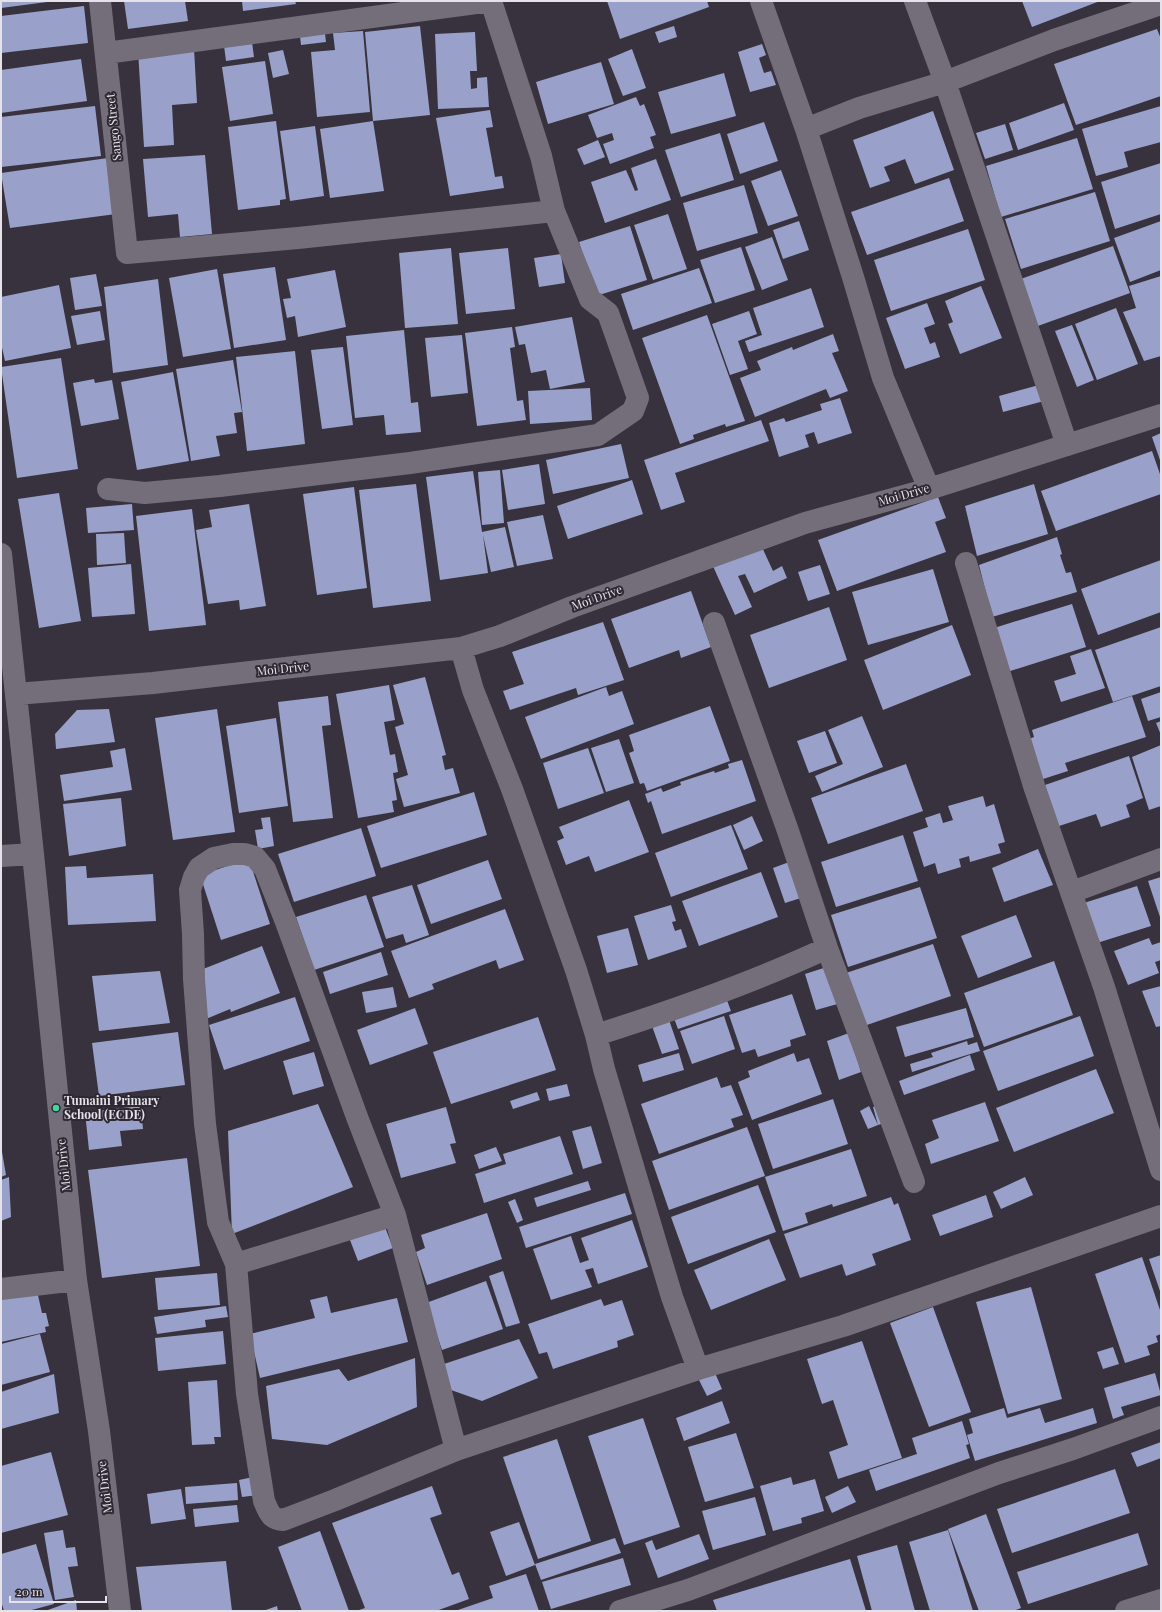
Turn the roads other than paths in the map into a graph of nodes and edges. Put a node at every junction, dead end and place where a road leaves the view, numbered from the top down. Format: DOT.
graph roads {
  1 [pos="100,1"];
  2 [pos="491,1"];
  3 [pos="760,1"];
  4 [pos="915,1"];
  5 [pos="1161,4"];
  6 [pos="106,53"];
  7 [pos="945,82"];
  8 [pos="806,129"];
  9 [pos="554,211"];
  10 [pos="1161,415"];
  11 [pos="1067,445"];
  12 [pos="108,489"];
  13 [pos="929,489"];
  14 [pos="1,554"];
  15 [pos="966,563"];
  16 [pos="714,623"];
  17 [pos="461,648"];
  18 [pos="6,655"];
  19 [pos="16,694"];
  20 [pos="33,854"];
  21 [pos="1,856"];
  22 [pos="1161,859"];
  23 [pos="1072,892"];
  24 [pos="827,948"];
  25 [pos="596,1035"];
  26 [pos="1161,1170"];
  27 [pos="914,1182"];
  28 [pos="396,1215"];
  29 [pos="1161,1216"];
  30 [pos="236,1264"];
  31 [pos="76,1280"];
  32 [pos="1,1289"];
  33 [pos="698,1368"];
  34 [pos="1161,1417"];
  35 [pos="456,1450"];
  36 [pos="1161,1600"];
  37 [pos="120,1611"];
  38 [pos="620,1611"];
  39 [pos="1126,1611"];
  1 -- 6 [label="street, Sango Street"];
  2 -- 6 [label="street"];
  2 -- 9 [label="street"];
  3 -- 8 [label="street"];
  4 -- 7 [label="street"];
  5 -- 7 [label="street"];
  6 -- 9 [label="street, Sango Street"];
  7 -- 8 [label="street"];
  7 -- 11 [label="street"];
  8 -- 13 [label="street"];
  9 -- 12 [label="street"];
  10 -- 11 [label="street, Moi Drive"];
  11 -- 13 [label="street, Moi Drive"];
  13 -- 17 [label="street, Moi Drive"];
  14 -- 18 [label="street, Moi Drive"];
  15 -- 23 [label="street"];
  16 -- 24 [label="street"];
  17 -- 19 [label="street, Moi Drive"];
  17 -- 25 [label="street"];
  18 -- 19 [label="street, Moi Drive"];
  19 -- 20 [label="street, Moi Drive"];
  20 -- 21 [label="street"];
  20 -- 31 [label="street, Moi Drive"];
  22 -- 23 [label="street"];
  23 -- 26 [label="street"];
  24 -- 25 [label="street"];
  24 -- 27 [label="street"];
  25 -- 33 [label="street"];
  28 -- 30 [label="street"];
  28 -- 30 [label="street"];
  28 -- 35 [label="street"];
  29 -- 33 [label="street"];
  30 -- 35 [label="street"];
  31 -- 32 [label="street"];
  31 -- 37 [label="street, Moi Drive"];
  33 -- 35 [label="street"];
  34 -- 38 [label="street"];
  36 -- 39 [label="street"];
}
